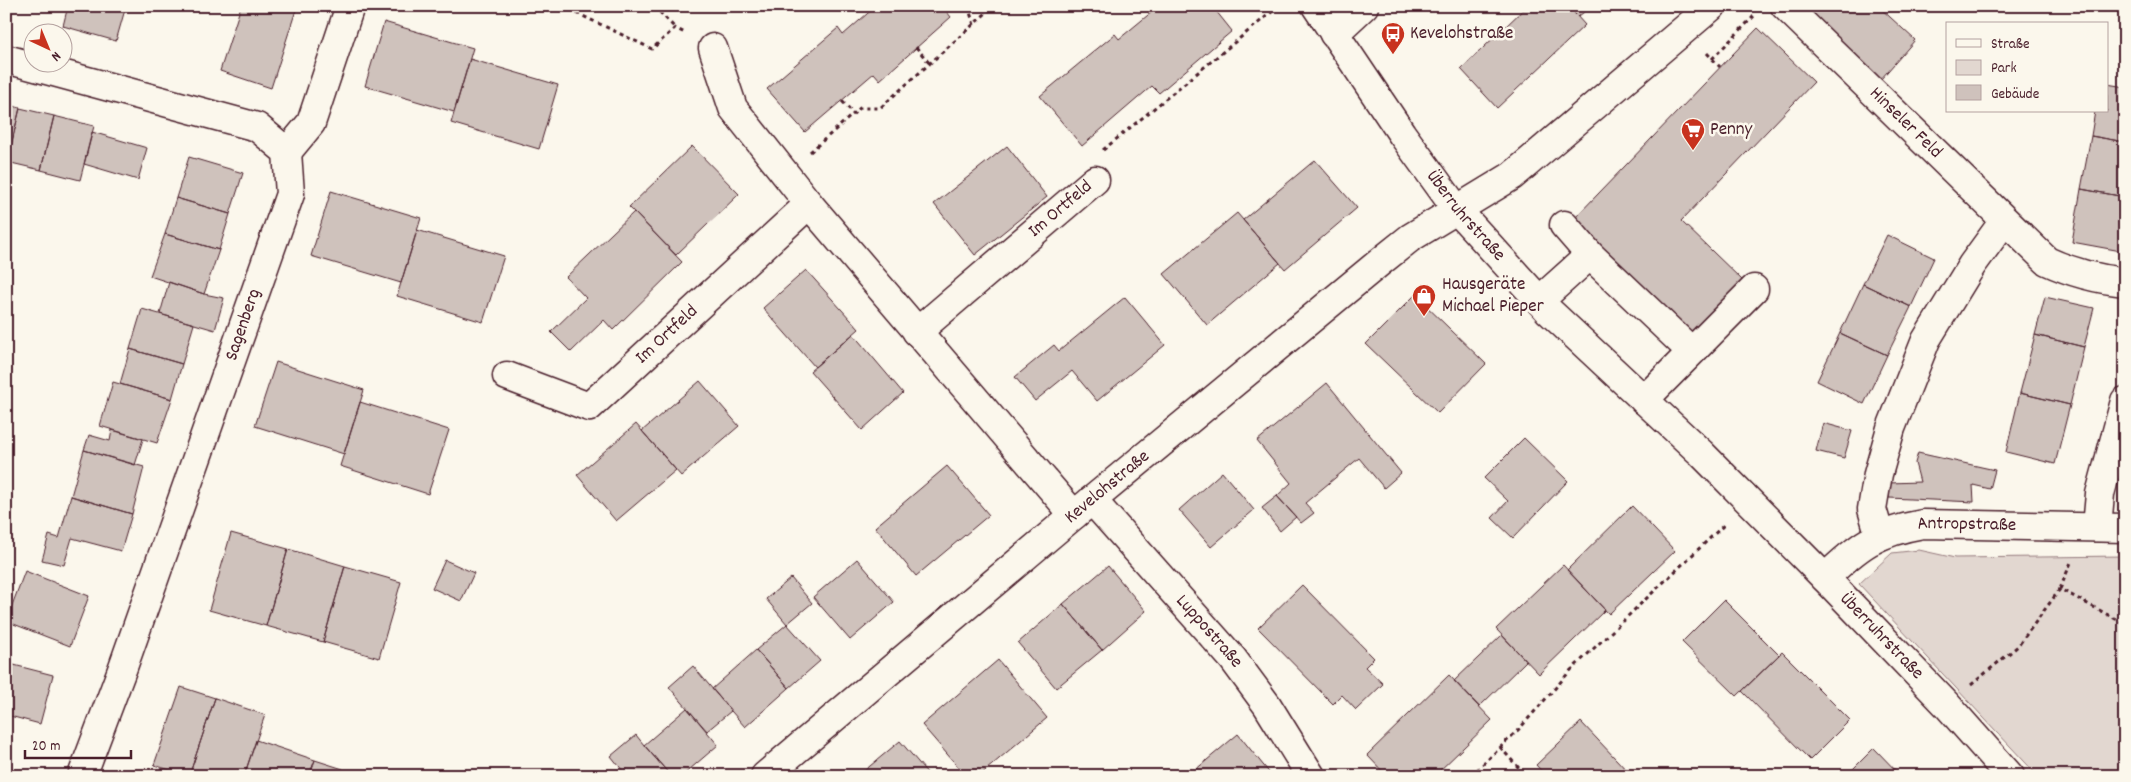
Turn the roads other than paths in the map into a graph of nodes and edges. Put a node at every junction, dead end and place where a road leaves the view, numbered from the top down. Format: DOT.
graph roads {
  1 [pos="350,6"];
  2 [pos="1316,6"];
  3 [pos="1364,6"];
  4 [pos="1712,6"];
  5 [pos="1785,6"];
  6 [pos="1334,34"];
  7 [pos="713,48"];
  8 [pos="6,59"];
  9 [pos="287,152"];
  10 [pos="1095,180"];
  11 [pos="809,204"];
  12 [pos="1457,210"];
  13 [pos="2004,221"];
  14 [pos="1564,225"];
  15 [pos="1590,255"];
  16 [pos="2125,282"];
  17 [pos="1754,289"];
  18 [pos="1540,300"];
  19 [pos="917,332"];
  20 [pos="1691,352"];
  21 [pos="506,376"];
  22 [pos="1644,400"];
  23 [pos="2125,401"];
  24 [pos="1083,507"];
  25 [pos="2097,527"];
  26 [pos="2125,528"];
  27 [pos="1880,536"];
  28 [pos="1824,578"];
  29 [pos="82,776"];
  30 [pos="765,776"];
  31 [pos="1311,776"];
  32 [pos="2010,776"];
  1 -- 9 [label="street"];
  2 -- 6 [label="street, Überruhrstraße"];
  3 -- 6 [label="street"];
  4 -- 12 [label="street"];
  5 -- 13 [label="street, Hinseler Feld"];
  6 -- 12 [label="street, Überruhrstraße"];
  7 -- 11 [label="street"];
  8 -- 9 [label="street"];
  9 -- 29 [label="street, Sagenberg"];
  10 -- 19 [label="street, Im Ortfeld"];
  11 -- 19 [label="street"];
  11 -- 21 [label="street, Im Ortfeld"];
  12 -- 18 [label="street, Überruhrstraße"];
  12 -- 24 [label="street, Kevelohstraße"];
  13 -- 16 [label="street, Hinseler Feld"];
  13 -- 27 [label="street"];
  14 -- 15 [label="street"];
  15 -- 18 [label="street"];
  15 -- 20 [label="street"];
  17 -- 20 [label="street"];
  18 -- 22 [label="street, Überruhrstraße"];
  19 -- 24 [label="street"];
  20 -- 22 [label="street"];
  22 -- 28 [label="street, Überruhrstraße"];
  23 -- 25 [label="street"];
  24 -- 30 [label="street, Kevelohstraße"];
  24 -- 31 [label="street, Luppostraße"];
  25 -- 26 [label="street, Antropstraße"];
  25 -- 27 [label="street, Antropstraße"];
  27 -- 28 [label="street, Antropstraße"];
  28 -- 32 [label="street, Überruhrstraße"];
}
